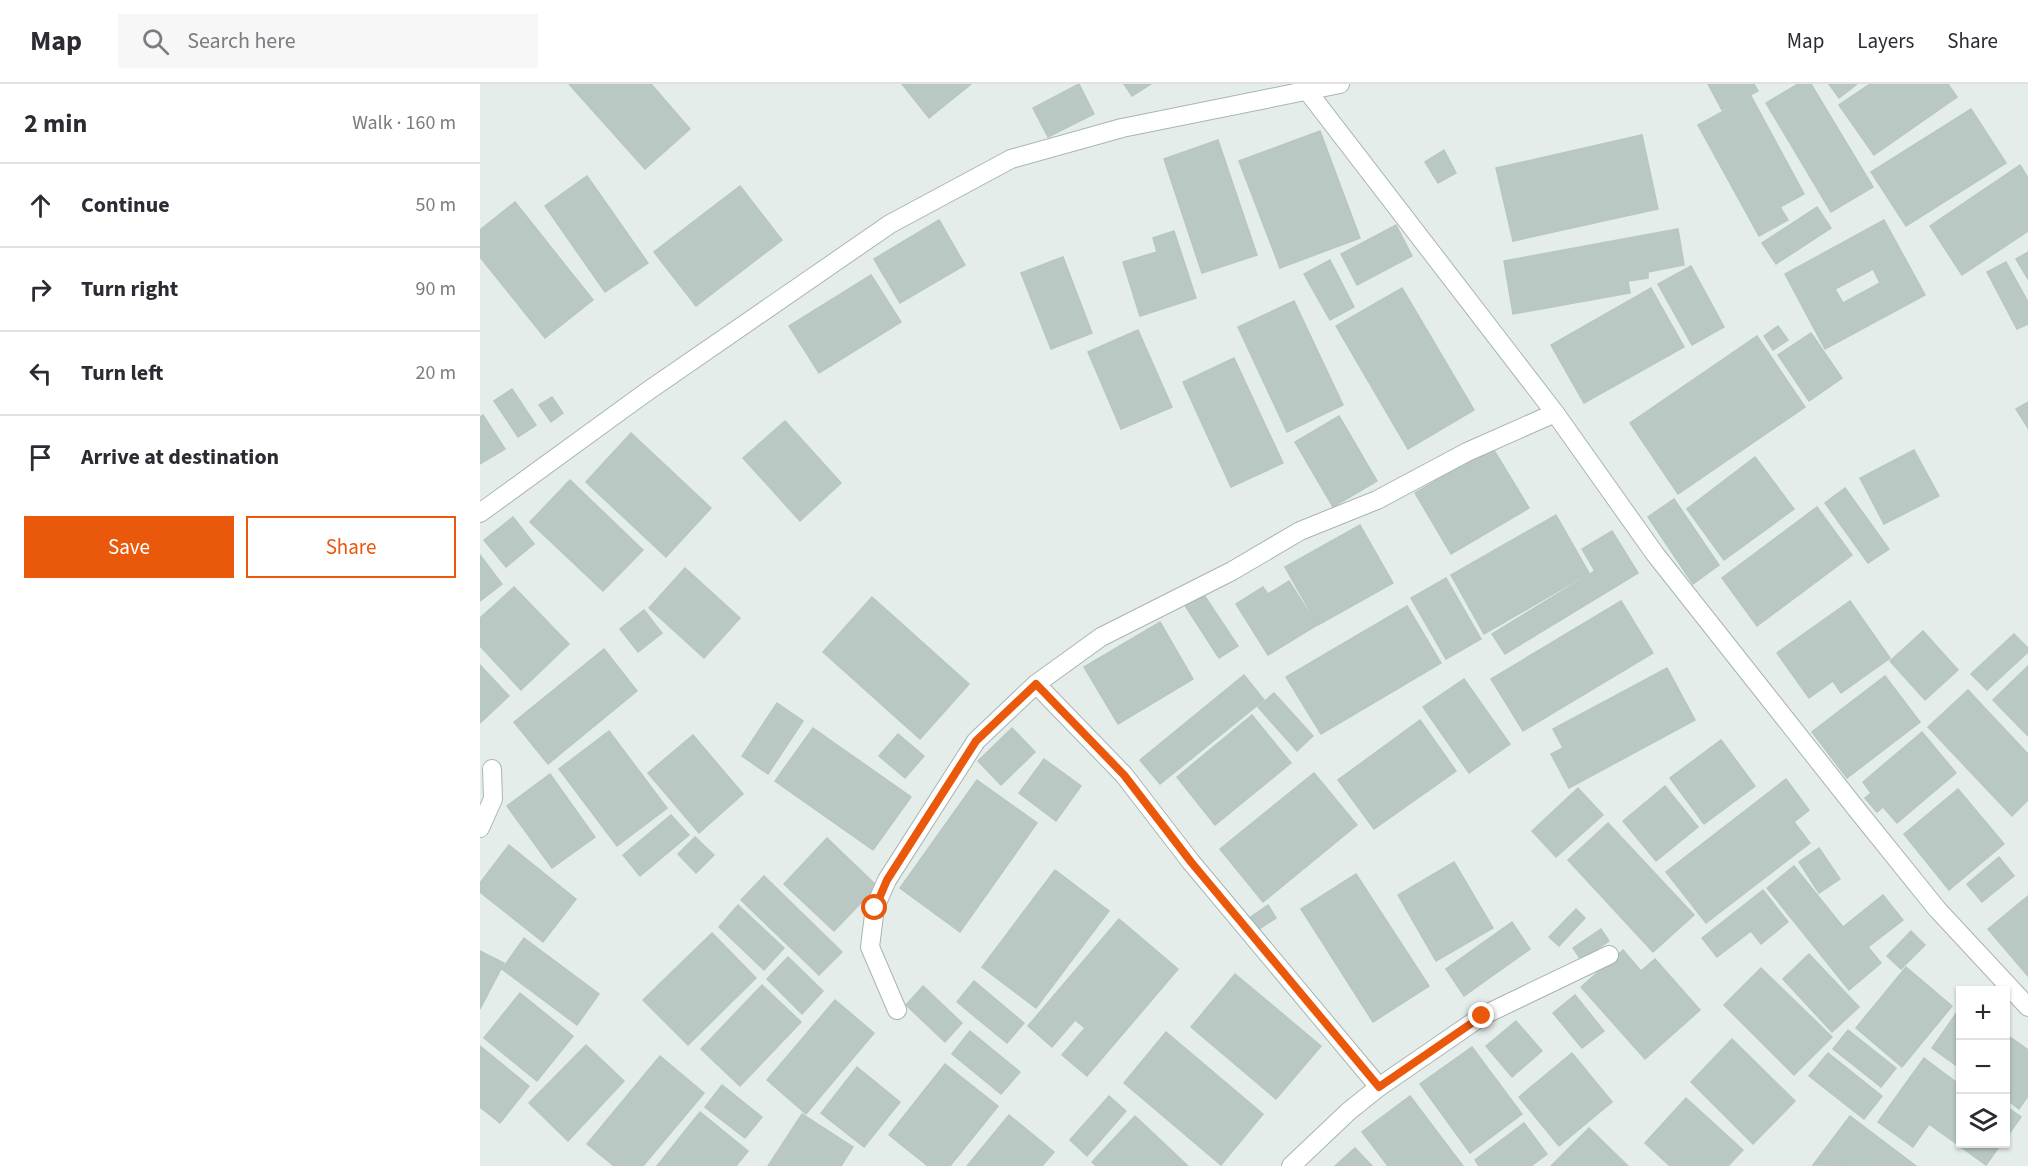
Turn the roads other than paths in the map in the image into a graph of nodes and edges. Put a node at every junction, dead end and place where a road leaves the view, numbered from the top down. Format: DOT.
graph roads {
  1 [pos="1340,84"];
  2 [pos="1305,87"];
  3 [pos="1555,412"];
  4 [pos="480,513"];
  5 [pos="1036,684"];
  6 [pos="492,769"];
  7 [pos="480,828"];
  8 [pos="1609,955"];
  9 [pos="2028,1006"];
  10 [pos="897,1010"];
  11 [pos="1379,1087"];
  12 [pos="1291,1166"];
  1 -- 2 [label="street"];
  2 -- 3 [label="street"];
  2 -- 4 [label="street"];
  3 -- 5 [label="street"];
  3 -- 9 [label="street"];
  5 -- 10 [label="street"];
  5 -- 11 [label="street"];
  6 -- 7 [label="street"];
  8 -- 11 [label="street"];
  11 -- 12 [label="street"];
}
